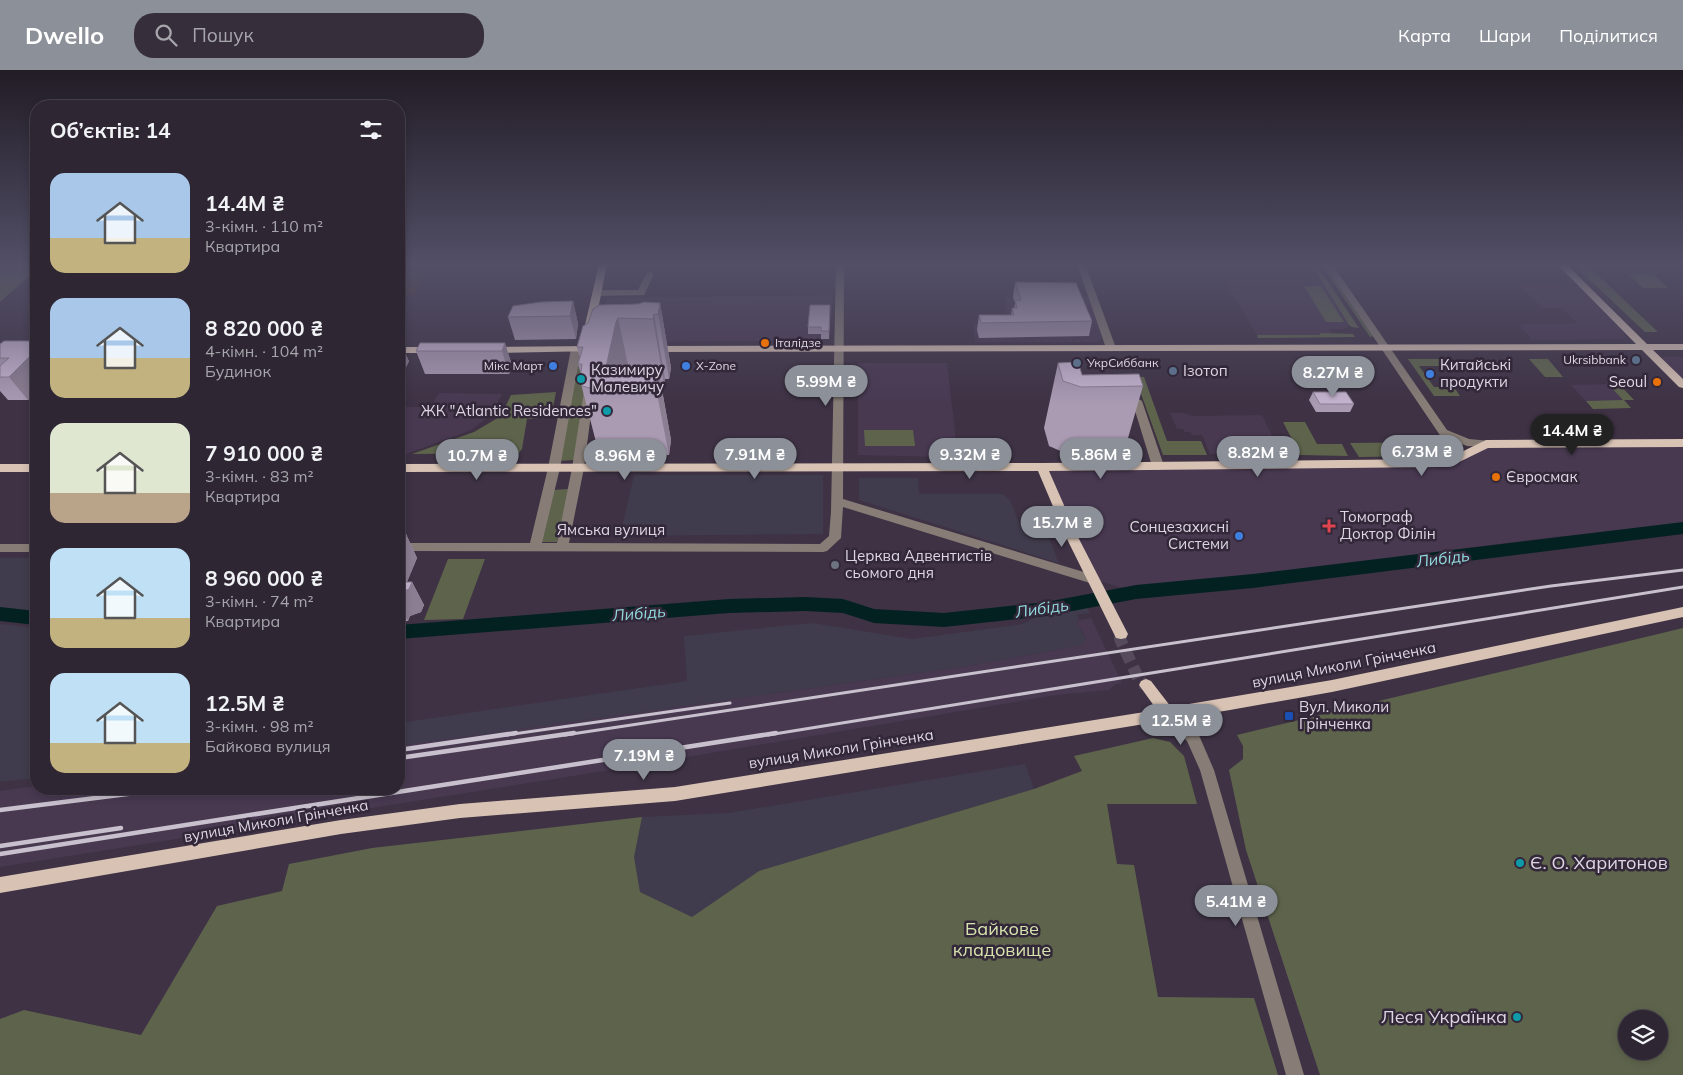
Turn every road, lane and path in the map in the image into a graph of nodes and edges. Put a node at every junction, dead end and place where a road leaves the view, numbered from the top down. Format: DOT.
graph roads {
  1 [pos="592,311"];
  2 [pos="840,311"];
  3 [pos="1098,311"];
  4 [pos="1360,311"];
  5 [pos="1608,311"];
  6 [pos="584,342"];
  7 [pos="840,347"];
  8 [pos="1645,347"];
  9 [pos="1683,347"];
  10 [pos="1111,348"];
  11 [pos="1386,348"];
  12 [pos="638,349"];
  13 [pos="405,350"];
  14 [pos="441,350"];
  15 [pos="478,350"];
  16 [pos="597,353"];
  17 [pos="592,376"];
  18 [pos="1683,385"];
  19 [pos="1137,401"];
  20 [pos="1444,433"];
  21 [pos="1486,444"];
  22 [pos="1683,444"];
  23 [pos="1458,458"];
  24 [pos="1158,466"];
  25 [pos="838,467"];
  26 [pos="1042,467"];
  27 [pos="0,468"];
  28 [pos="30,468"];
  29 [pos="405,468"];
  30 [pos="554,468"];
  31 [pos="578,468"];
  32 [pos="838,501"];
  33 [pos="535,546"];
  34 [pos="562,546"];
  35 [pos="405,547"];
  36 [pos="0,548"];
  37 [pos="30,548"];
  38 [pos="1095,583"];
  39 [pos="1683,612"];
  40 [pos="1121,634"];
  41 [pos="1146,685"];
  42 [pos="1168,714"];
  43 [pos="0,885"];
  44 [pos="1295,1075"];
  1 -- 6 [label="main road"];
  2 -- 7 [label="street"];
  3 -- 10 [label="street"];
  4 -- 11 [label="street"];
  5 -- 8 [label="main road"];
  6 -- 15 [label="main road"];
  6 -- 16 [label="street"];
  6 -- 30 [label="street"];
  7 -- 10 [label="main road"];
  7 -- 12 [label="main road"];
  7 -- 25 [label="street"];
  8 -- 9 [label="main road"];
  8 -- 11 [label="main road"];
  8 -- 18 [label="main road"];
  10 -- 11 [label="main road"];
  11 -- 20 [label="street"];
  13 -- 14 [label="main road"];
  17 -- 31 [label="street"];
  19 -- 24 [label="street"];
  20 -- 21 [label="street"];
  20 -- 23 [label="street"];
  21 -- 22 [label="main road"];
  21 -- 23 [label="main road"];
  23 -- 24 [label="main road"];
  24 -- 26 [label="main road"];
  25 -- 26 [label="main road"];
  25 -- 31 [label="main road"];
  25 -- 32 [label="street"];
  26 -- 38 [label="main road"];
  27 -- 28 [label="main road"];
  29 -- 30 [label="main road"];
  30 -- 31 [label="main road"];
  30 -- 33 [label="street"];
  31 -- 34 [label="street"];
  32 -- 34 [label="street, Ямська вулиця"];
  32 -- 38 [label="street"];
  33 -- 34 [label="street, Ямська вулиця"];
  33 -- 35 [label="street, Ямська вулиця"];
  36 -- 37 [label="street"];
  38 -- 40 [label="main road"];
  39 -- 42 [label="main road, вулиця Миколи Грінченка"];
  41 -- 42 [label="main road"];
  42 -- 43 [label="main road, вулиця Миколи Грінченка"];
  42 -- 44 [label="street"];
}
